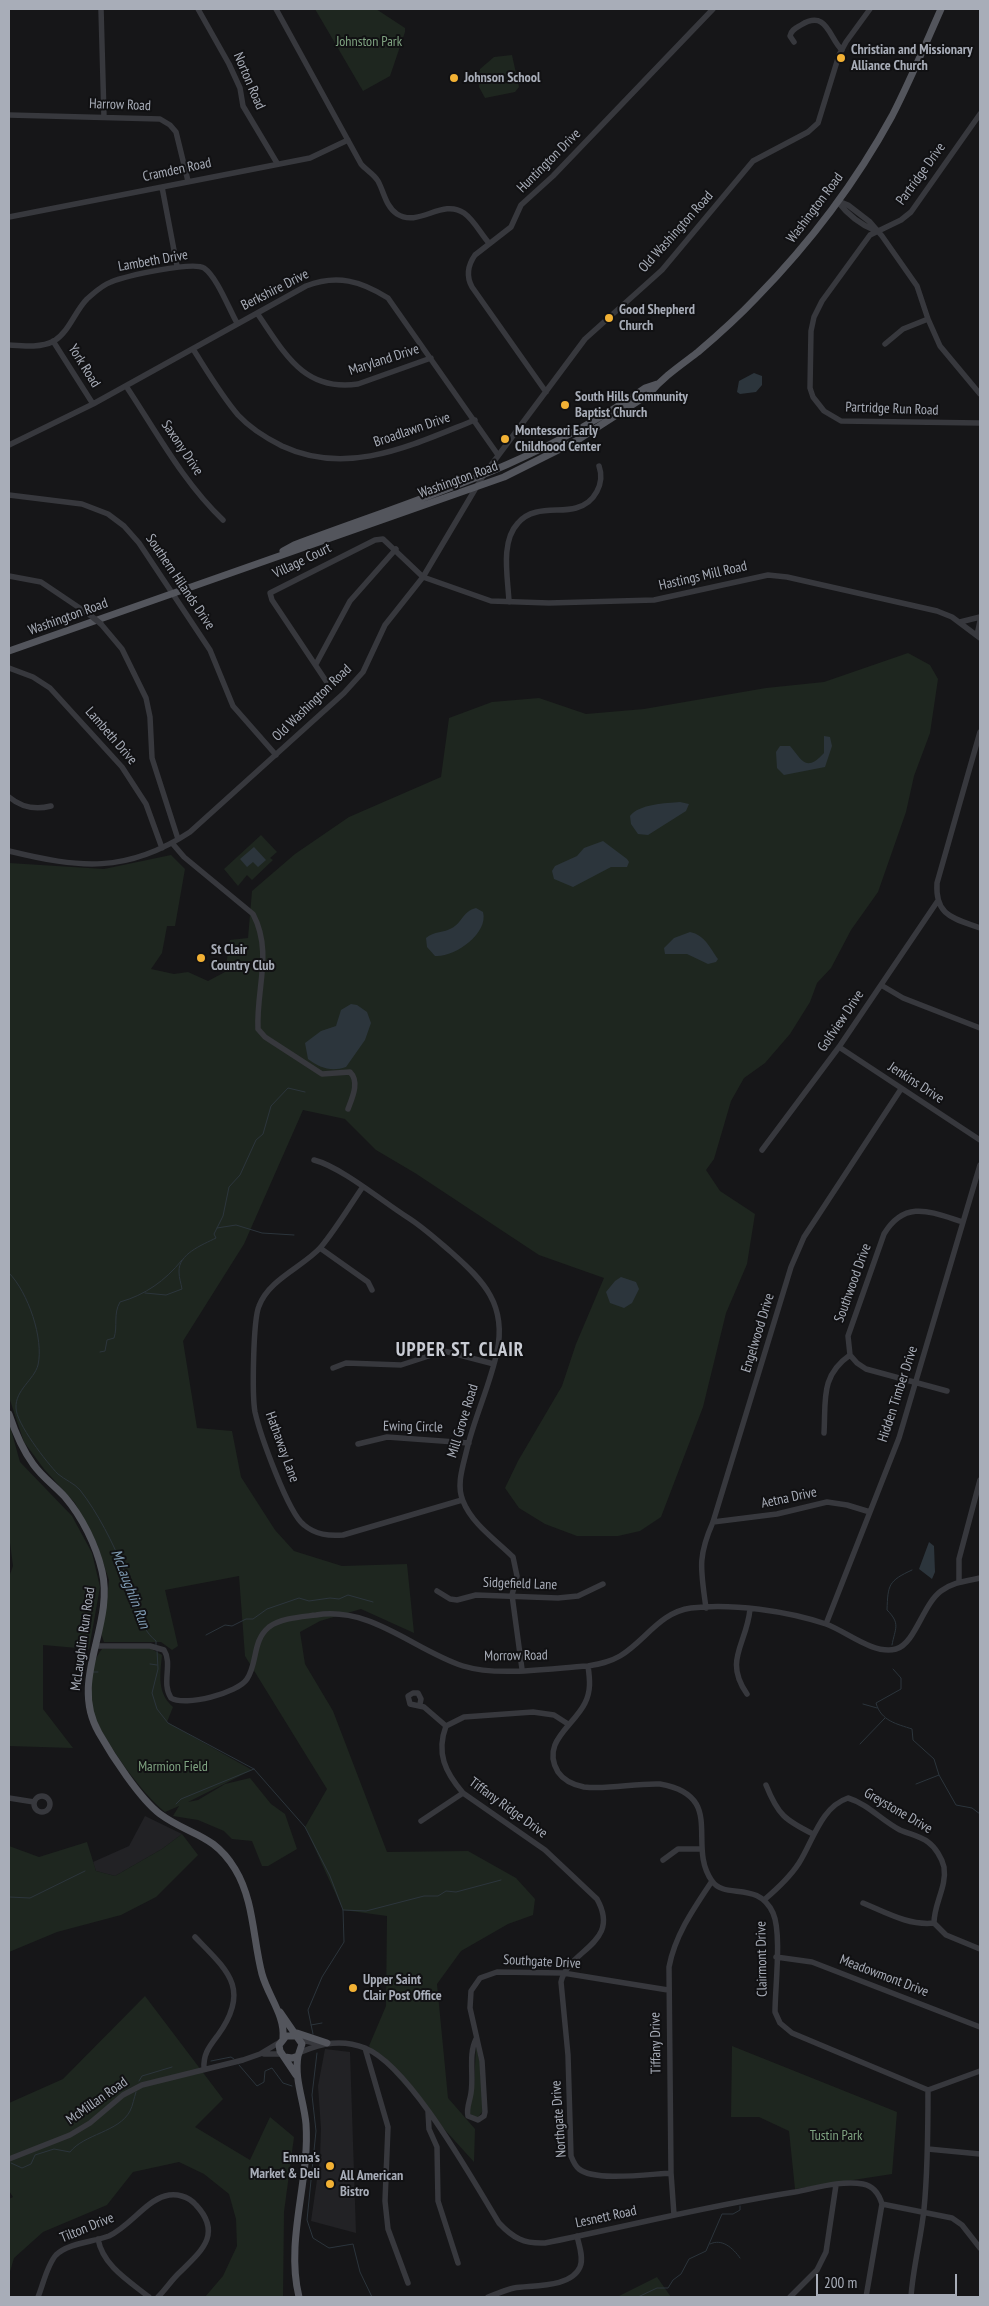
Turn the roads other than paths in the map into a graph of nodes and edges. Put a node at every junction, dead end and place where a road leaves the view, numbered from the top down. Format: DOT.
graph roads {
  1 [pos="101,9"];
  2 [pos="198,9"];
  3 [pos="276,9"];
  4 [pos="713,9"];
  5 [pos="870,9"];
  6 [pos="941,9"];
  7 [pos="794,42"];
  8 [pos="842,50"];
  9 [pos="980,114"];
  10 [pos="9,115"];
  11 [pos="104,117"];
  12 [pos="348,140"];
  13 [pos="277,163"];
  14 [pos="188,180"];
  15 [pos="162,187"];
  16 [pos="838,202"];
  17 [pos="9,217"];
  18 [pos="878,232"];
  19 [pos="870,235"];
  20 [pos="488,244"];
  21 [pos="177,266"];
  22 [pos="257,313"];
  23 [pos="928,320"];
  24 [pos="237,323"];
  25 [pos="54,341"];
  26 [pos="885,344"];
  27 [pos="9,345"];
  28 [pos="193,349"];
  29 [pos="431,358"];
  30 [pos="658,384"];
  31 [pos="126,386"];
  32 [pos="546,392"];
  33 [pos="980,394"];
  34 [pos="93,404"];
  35 [pos="475,420"];
  36 [pos="980,423"];
  37 [pos="9,445"];
  38 [pos="498,455"];
  39 [pos="599,466"];
  40 [pos="483,476"];
  41 [pos="476,487"];
  42 [pos="9,495"];
  43 [pos="223,520"];
  44 [pos="396,549"];
  45 [pos="277,555"];
  46 [pos="9,576"];
  47 [pos="423,577"];
  48 [pos="172,592"];
  49 [pos="509,602"];
  50 [pos="980,617"];
  51 [pos="980,621"];
  52 [pos="960,622"];
  53 [pos="978,637"];
  54 [pos="9,651"];
  55 [pos="316,664"];
  56 [pos="9,668"];
  57 [pos="326,681"];
  58 [pos="980,732"];
  59 [pos="276,755"];
  60 [pos="9,797"];
  61 [pos="51,806"];
  62 [pos="175,841"];
  63 [pos="162,848"];
  64 [pos="9,851"];
  65 [pos="937,902"];
  66 [pos="980,928"];
  67 [pos="881,985"];
  68 [pos="980,1028"];
  69 [pos="839,1047"];
  70 [pos="902,1089"];
  71 [pos="348,1109"];
  72 [pos="980,1140"];
  73 [pos="762,1150"];
  74 [pos="314,1160"];
  75 [pos="980,1166"];
  76 [pos="362,1188"];
  77 [pos="963,1222"];
  78 [pos="320,1248"];
  79 [pos="372,1290"];
  80 [pos="850,1355"];
  81 [pos="494,1364"];
  82 [pos="333,1368"];
  83 [pos="916,1383"];
  84 [pos="947,1391"];
  85 [pos="9,1414"];
  86 [pos="824,1433"];
  87 [pos="469,1443"];
  88 [pos="358,1444"];
  89 [pos="980,1480"];
  90 [pos="462,1500"];
  91 [pos="870,1512"];
  92 [pos="713,1522"];
  93 [pos="980,1578"];
  94 [pos="959,1582"];
  95 [pos="603,1584"];
  96 [pos="437,1591"];
  97 [pos="512,1595"];
  98 [pos="706,1608"];
  99 [pos="750,1609"];
  100 [pos="826,1624"];
  101 [pos="95,1646"];
  102 [pos="588,1666"];
  103 [pos="522,1669"];
  104 [pos="747,1694"];
  105 [pos="420,1704"];
  106 [pos="568,1724"];
  107 [pos="446,1726"];
  108 [pos="766,1785"];
  109 [pos="463,1793"];
  110 [pos="9,1798"];
  111 [pos="34,1802"];
  112 [pos="420,1821"];
  113 [pos="813,1834"];
  114 [pos="702,1849"];
  115 [pos="663,1860"];
  116 [pos="712,1881"];
  117 [pos="764,1900"];
  118 [pos="863,1903"];
  119 [pos="934,1923"];
  120 [pos="195,1937"];
  121 [pos="980,1949"];
  122 [pos="776,1957"];
  123 [pos="563,1972"];
  124 [pos="668,1990"];
  125 [pos="275,2006"];
  126 [pos="980,2027"];
  127 [pos="298,2036"];
  128 [pos="476,2039"];
  129 [pos="281,2040"];
  130 [pos="325,2043"];
  131 [pos="365,2048"];
  132 [pos="260,2054"];
  133 [pos="300,2054"];
  134 [pos="284,2055"];
  135 [pos="204,2069"];
  136 [pos="980,2071"];
  137 [pos="297,2075"];
  138 [pos="928,2090"];
  139 [pos="428,2111"];
  140 [pos="928,2149"];
  141 [pos="980,2154"];
  142 [pos="9,2159"];
  143 [pos="672,2173"];
  144 [pos="836,2185"];
  145 [pos="882,2204"];
  146 [pos="924,2211"];
  147 [pos="674,2215"];
  148 [pos="576,2236"];
  149 [pos="98,2239"];
  150 [pos="980,2248"];
  151 [pos="458,2263"];
  152 [pos="408,2283"];
  153 [pos="38,2297"];
  154 [pos="149,2297"];
  155 [pos="158,2297"];
  156 [pos="298,2297"];
  157 [pos="488,2297"];
  158 [pos="790,2297"];
  159 [pos="866,2297"];
  160 [pos="912,2297"];
  1 -- 11 [label="street"];
  2 -- 13 [label="street, Norton Road"];
  3 -- 12 [label="street"];
  4 -- 20 [label="street, Huntington Drive"];
  5 -- 8 [label="street, Old Washington Road"];
  6 -- 16 [label="main road, Washington Road"];
  7 -- 8 [label="street"];
  8 -- 32 [label="street, Old Washington Road"];
  9 -- 18 [label="street, Partridge Drive"];
  10 -- 11 [label="street, Harrow Road"];
  11 -- 14 [label="street, Harrow Road"];
  12 -- 13 [label="street, Cramden Road"];
  12 -- 20 [label="street"];
  13 -- 14 [label="street, Cramden Road"];
  14 -- 15 [label="street, Cramden Road"];
  15 -- 17 [label="street, Cramden Road"];
  15 -- 21 [label="street"];
  16 -- 18 [label="street"];
  16 -- 30 [label="main road, Washington Road"];
  18 -- 19 [label="street, Partridge Drive"];
  18 -- 23 [label="street"];
  19 -- 36 [label="street, Partridge Run Road"];
  20 -- 32 [label="street, Huntington Drive"];
  21 -- 24 [label="street, Lambeth Drive"];
  21 -- 25 [label="street, Lambeth Drive"];
  22 -- 24 [label="street, Berkshire Drive"];
  22 -- 29 [label="street, Maryland Drive"];
  22 -- 29 [label="street, Berkshire Drive"];
  23 -- 26 [label="street"];
  23 -- 33 [label="street"];
  24 -- 28 [label="street, Berkshire Drive"];
  25 -- 27 [label="street"];
  25 -- 34 [label="street, York Road"];
  28 -- 31 [label="street, Berkshire Drive"];
  28 -- 35 [label="street, Broadlawn Drive"];
  29 -- 35 [label="street, Berkshire Drive"];
  30 -- 40 [label="main road, Washington Road"];
  30 -- 41 [label="main road, Washington Road"];
  31 -- 34 [label="street, Berkshire Drive"];
  31 -- 43 [label="street, Saxony Drive"];
  32 -- 38 [label="street, Old Washington Road"];
  34 -- 37 [label="street, Berkshire Drive"];
  35 -- 38 [label="street, Berkshire Drive"];
  38 -- 40 [label="street, Old Washington Road"];
  39 -- 49 [label="street"];
  40 -- 41 [label="street, Old Washington Road"];
  40 -- 45 [label="main road, Washington Road"];
  41 -- 45 [label="main road, Washington Road"];
  41 -- 47 [label="street, Old Washington Road"];
  42 -- 48 [label="street, Southern Hilands Drive"];
  44 -- 47 [label="street, Village Court"];
  44 -- 55 [label="street"];
  44 -- 55 [label="street, Village Court"];
  45 -- 48 [label="main road, Washington Road"];
  46 -- 62 [label="street, bridge"];
  47 -- 49 [label="street, Hastings Mill Road"];
  47 -- 59 [label="street, Old Washington Road"];
  48 -- 54 [label="main road, Washington Road"];
  48 -- 59 [label="street, Southern Hilands Drive"];
  49 -- 52 [label="street, Hastings Mill Road"];
  50 -- 52 [label="street"];
  51 -- 53 [label="street"];
  52 -- 53 [label="street, Hastings Mill Road"];
  55 -- 57 [label="street, Village Court"];
  56 -- 63 [label="street, Lambeth Drive"];
  58 -- 65 [label="street"];
  59 -- 62 [label="street, Old Washington Road"];
  60 -- 61 [label="street"];
  62 -- 63 [label="street, Old Washington Road"];
  62 -- 71 [label="street"];
  63 -- 64 [label="street, Old Washington Road"];
  65 -- 66 [label="street"];
  65 -- 67 [label="street, Golfview Drive"];
  67 -- 68 [label="street"];
  67 -- 69 [label="street, Golfview Drive"];
  69 -- 70 [label="street, Jenkins Drive"];
  69 -- 73 [label="street, Golfview Drive"];
  70 -- 72 [label="street, Jenkins Drive"];
  70 -- 92 [label="street, Engelwood Drive"];
  74 -- 76 [label="street, Mill Grove Road"];
  75 -- 77 [label="street, Hidden Timber Drive"];
  76 -- 78 [label="street, Hathaway Lane"];
  76 -- 81 [label="street, Mill Grove Road"];
  77 -- 80 [label="street, Southwood Drive"];
  77 -- 83 [label="street, Hidden Timber Drive"];
  78 -- 79 [label="street"];
  78 -- 90 [label="street, Hathaway Lane"];
  80 -- 83 [label="street"];
  80 -- 86 [label="street"];
  81 -- 82 [label="street"];
  81 -- 87 [label="street, Mill Grove Road"];
  83 -- 84 [label="street"];
  83 -- 91 [label="street, Hidden Timber Drive"];
  85 -- 101 [label="main road, McLaughlin Run Road"];
  87 -- 88 [label="street, Ewing Circle"];
  87 -- 90 [label="street, Mill Grove Road"];
  89 -- 94 [label="street"];
  90 -- 97 [label="street"];
  91 -- 92 [label="street, Aetna Drive"];
  91 -- 100 [label="street, Hidden Timber Drive"];
  92 -- 98 [label="street, Engelwood Drive"];
  93 -- 94 [label="street, Morrow Road"];
  94 -- 100 [label="street, Morrow Road"];
  95 -- 97 [label="street, Sidgefield Lane"];
  96 -- 97 [label="street, Sidgefield Lane"];
  97 -- 103 [label="street"];
  98 -- 99 [label="street, Morrow Road"];
  98 -- 102 [label="street, Morrow Road"];
  99 -- 100 [label="street, Morrow Road"];
  99 -- 104 [label="street"];
  101 -- 103 [label="street, Morrow Road"];
  101 -- 125 [label="main road, McLaughlin Run Road"];
  102 -- 103 [label="street, Morrow Road"];
  102 -- 106 [label="street"];
  105 -- 107 [label="street"];
  106 -- 107 [label="street"];
  106 -- 114 [label="street"];
  107 -- 109 [label="street, Tiffany Ridge Drive"];
  108 -- 113 [label="street"];
  109 -- 112 [label="street"];
  109 -- 123 [label="street, Tiffany Ridge Drive"];
  110 -- 111 [label="street"];
  113 -- 117 [label="street, Greystone Drive"];
  113 -- 119 [label="street, Greystone Drive"];
  114 -- 115 [label="street"];
  114 -- 116 [label="street"];
  116 -- 117 [label="street"];
  116 -- 124 [label="street, Tiffany Drive"];
  117 -- 122 [label="street, Clairmont Drive"];
  118 -- 119 [label="street"];
  119 -- 121 [label="street"];
  120 -- 135 [label="street"];
  122 -- 126 [label="street, Meadowmont Drive"];
  122 -- 138 [label="street, Clairmont Drive"];
  123 -- 124 [label="street, Southgate Drive"];
  123 -- 128 [label="street, Southgate Drive"];
  123 -- 143 [label="street, Northgate Drive"];
  124 -- 143 [label="street, Tiffany Drive"];
  125 -- 127 [label="main road, McLaughlin Run Road"];
  125 -- 129 [label="main road, McLaughlin Run Road"];
  127 -- 129 [label="main road"];
  127 -- 130 [label="main road"];
  127 -- 133 [label="main road"];
  128 -- 128 [label="street, Southgate Drive"];
  129 -- 132 [label="street, McMillan Road"];
  129 -- 134 [label="main road"];
  130 -- 131 [label="street, Lesnett Road"];
  130 -- 133 [label="street, Lesnett Road"];
  131 -- 139 [label="street, Lesnett Road"];
  131 -- 152 [label="street"];
  132 -- 134 [label="street, McMillan Road"];
  132 -- 135 [label="street, McMillan Road"];
  133 -- 134 [label="main road"];
  133 -- 137 [label="main road"];
  134 -- 137 [label="main road"];
  135 -- 142 [label="street, McMillan Road"];
  136 -- 138 [label="street"];
  137 -- 156 [label="main road"];
  138 -- 140 [label="street"];
  139 -- 148 [label="street, Lesnett Road"];
  139 -- 151 [label="street"];
  140 -- 141 [label="street"];
  140 -- 146 [label="street"];
  143 -- 147 [label="street, Tiffany Drive"];
  144 -- 145 [label="street, Lesnett Road"];
  144 -- 147 [label="street, Lesnett Road"];
  144 -- 158 [label="street"];
  145 -- 146 [label="street"];
  145 -- 159 [label="street"];
  146 -- 150 [label="street"];
  146 -- 160 [label="street"];
  147 -- 148 [label="street, Lesnett Road"];
  148 -- 157 [label="street"];
  149 -- 153 [label="street, Tilton Drive"];
  149 -- 154 [label="street"];
  149 -- 155 [label="street, Tilton Drive"];
}
